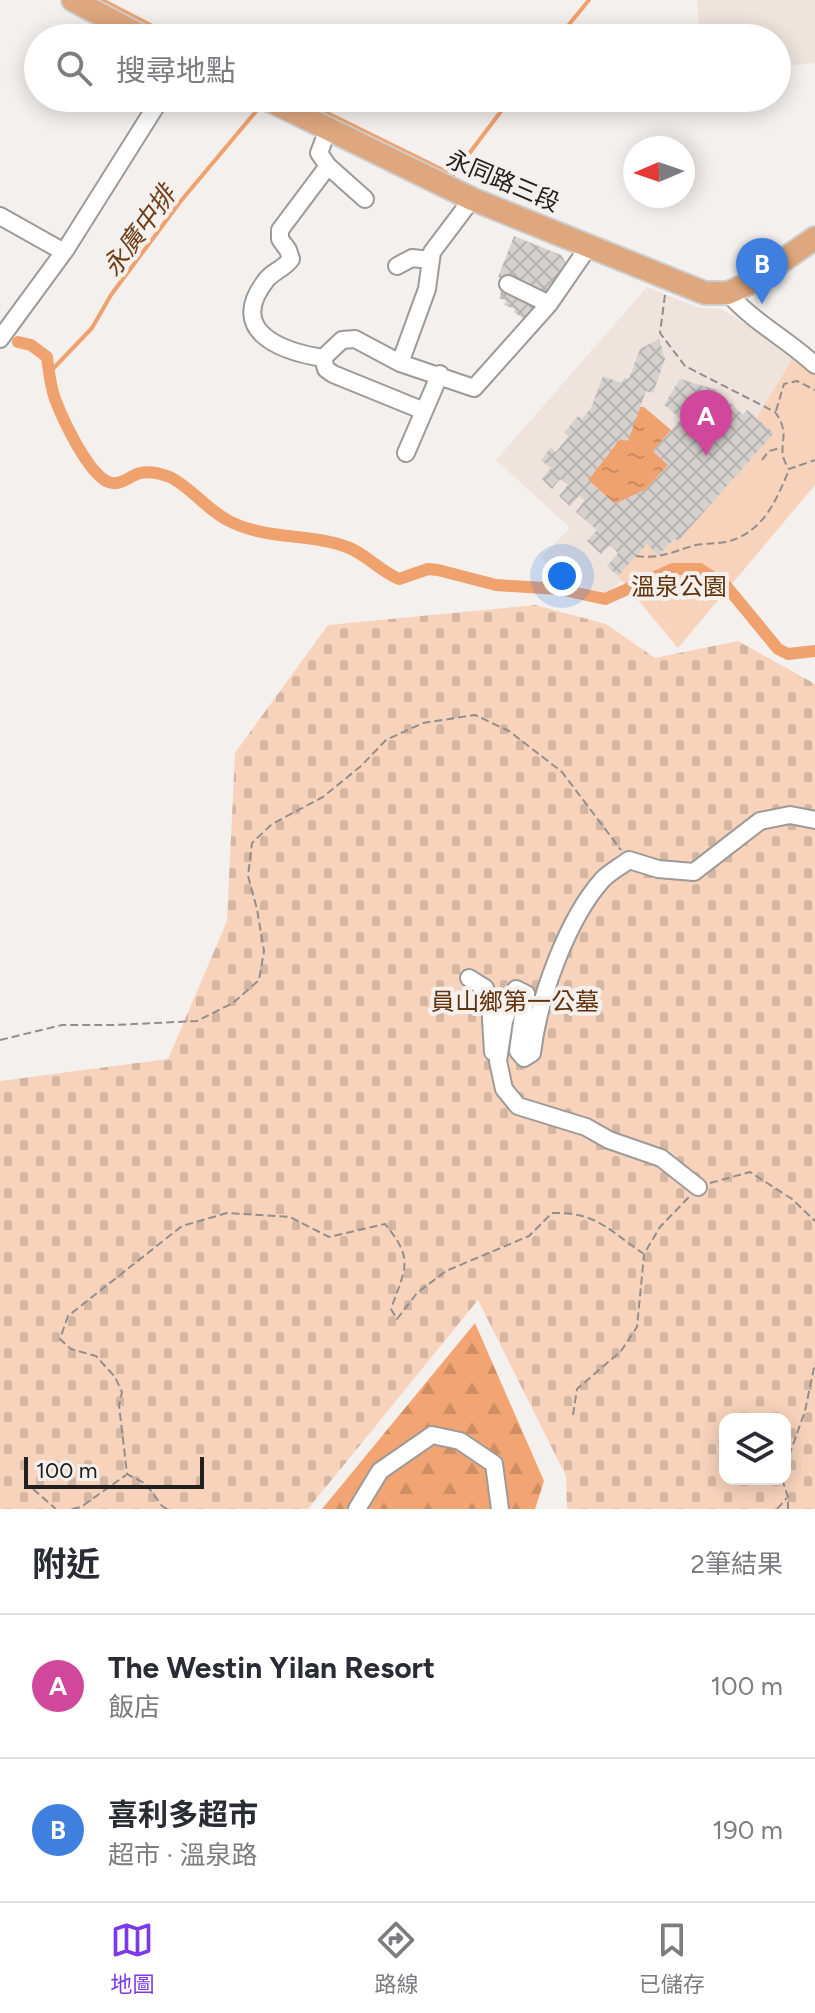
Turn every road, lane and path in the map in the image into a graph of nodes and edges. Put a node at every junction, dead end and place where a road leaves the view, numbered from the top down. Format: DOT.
graph roads {
  1 [pos="73,0"];
  2 [pos="118,24"];
  3 [pos="153,112"];
  4 [pos="293,112"];
  5 [pos="328,129"];
  6 [pos="328,166"];
  7 [pos="365,199"];
  8 [pos="472,199"];
  9 [pos="0,216"];
  10 [pos="815,238"];
  11 [pos="589,246"];
  12 [pos="64,252"];
  13 [pos="430,260"];
  14 [pos="397,266"];
  15 [pos="667,278"];
  16 [pos="508,284"];
  17 [pos="728,293"];
  18 [pos="549,304"];
  19 [pos="3,335"];
  20 [pos="323,358"];
  21 [pos="400,363"];
  22 [pos="815,365"];
  23 [pos="440,374"];
  24 [pos="815,390"];
  25 [pos="424,411"];
  26 [pos="775,412"];
  27 [pos="781,447"];
  28 [pos="406,453"];
  29 [pos="762,460"];
  30 [pos="815,460"];
  31 [pos="789,469"];
  32 [pos="636,556"];
  33 [pos="815,820"];
  34 [pos="629,860"];
  35 [pos="469,978"];
  36 [pos="0,1040"];
  37 [pos="501,1073"];
  38 [pos="698,1187"];
  39 [pos="815,1221"];
  40 [pos="644,1254"];
  41 [pos="815,1363"];
  42 [pos="573,1415"];
  43 [pos="791,1450"];
  44 [pos="127,1474"];
  45 [pos="784,1485"];
  46 [pos="33,1489"];
  47 [pos="788,1497"];
  48 [pos="56,1509"];
  49 [pos="72,1509"];
  50 [pos="167,1509"];
  51 [pos="357,1509"];
  52 [pos="500,1509"];
  53 [pos="777,1509"];
  54 [pos="788,1509"];
  1 -- 2 [label="main road"];
  3 -- 12 [label="street"];
  4 -- 5 [label="main road, 永同路三段"];
  5 -- 6 [label="street"];
  5 -- 8 [label="main road, 永同路三段"];
  6 -- 7 [label="street"];
  6 -- 20 [label="street"];
  8 -- 11 [label="main road, 永同路三段"];
  8 -- 13 [label="street"];
  9 -- 12 [label="street"];
  10 -- 17 [label="main road"];
  11 -- 15 [label="main road, 永同路三段"];
  11 -- 18 [label="street"];
  12 -- 19 [label="street"];
  13 -- 14 [label="street"];
  13 -- 21 [label="street"];
  15 -- 17 [label="main road, 永同路三段"];
  15 -- 26 [label="path"];
  16 -- 18 [label="street"];
  17 -- 22 [label="street"];
  18 -- 23 [label="street"];
  20 -- 21 [label="street"];
  20 -- 25 [label="street"];
  21 -- 23 [label="street"];
  23 -- 25 [label="street"];
  24 -- 26 [label="path"];
  25 -- 28 [label="street"];
  26 -- 27 [label="path"];
  27 -- 29 [label="path"];
  27 -- 31 [label="path"];
  30 -- 31 [label="path"];
  31 -- 32 [label="path"];
  33 -- 34 [label="street"];
  34 -- 36 [label="path"];
  34 -- 37 [label="street"];
  35 -- 37 [label="street"];
  37 -- 38 [label="street"];
  38 -- 39 [label="path"];
  38 -- 40 [label="path"];
  40 -- 42 [label="path"];
  40 -- 44 [label="path"];
  41 -- 43 [label="path"];
  44 -- 49 [label="path"];
  44 -- 50 [label="path"];
  45 -- 47 [label="path"];
  46 -- 48 [label="path"];
  47 -- 53 [label="path"];
  47 -- 54 [label="path"];
  51 -- 52 [label="street"];
}
